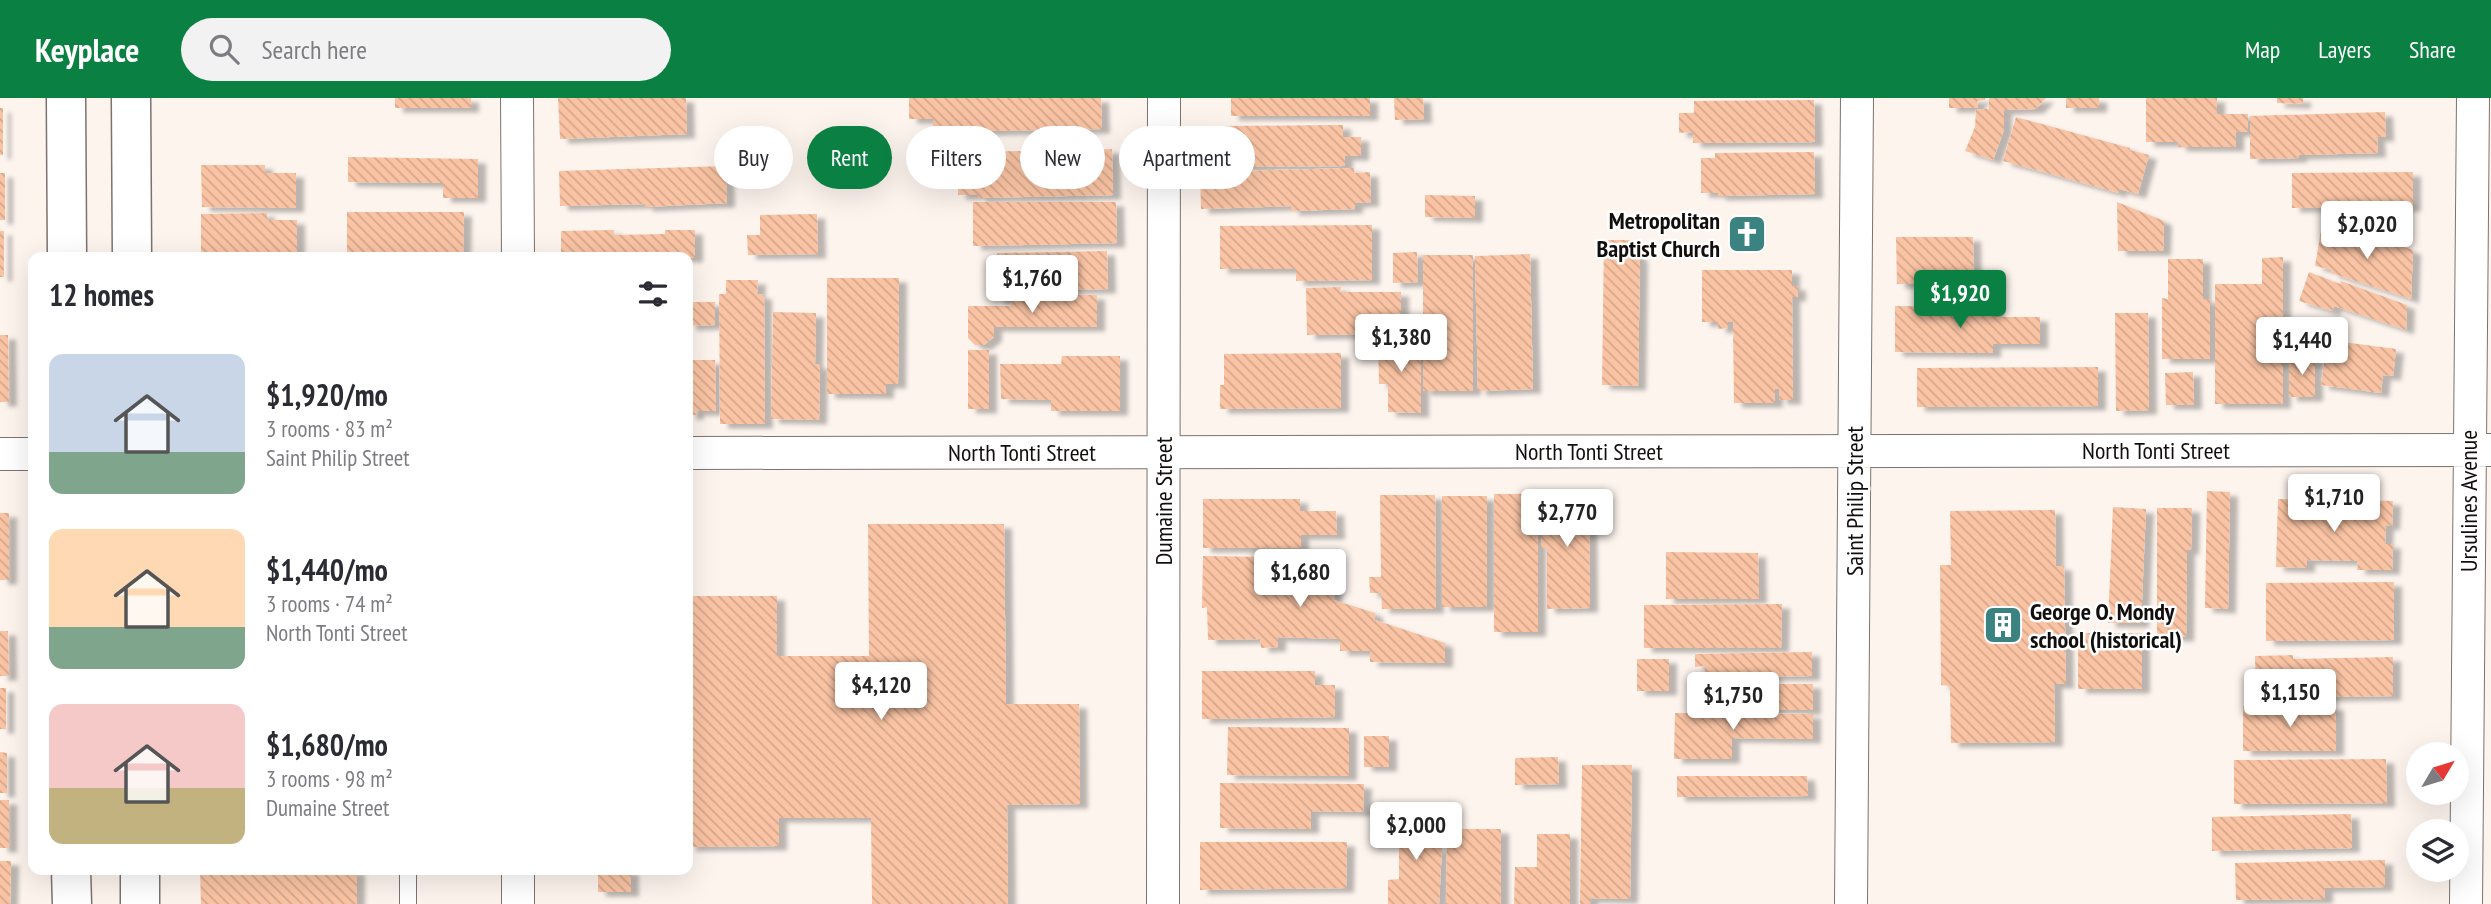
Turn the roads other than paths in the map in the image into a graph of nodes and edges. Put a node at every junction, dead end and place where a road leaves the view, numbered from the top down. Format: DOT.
graph roads {
  1 [pos="66,98"];
  2 [pos="131,98"];
  3 [pos="517,98"];
  4 [pos="1164,98"];
  5 [pos="1857,98"];
  6 [pos="2473,98"];
  7 [pos="67,252"];
  8 [pos="132,252"];
  9 [pos="518,252"];
  10 [pos="2480,450"];
  11 [pos="1854,451"];
  12 [pos="1164,452"];
  13 [pos="693,453"];
  14 [pos="0,454"];
  15 [pos="28,454"];
  16 [pos="71,875"];
  17 [pos="140,875"];
  18 [pos="408,875"];
  19 [pos="518,875"];
  20 [pos="72,904"];
  21 [pos="140,904"];
  22 [pos="408,904"];
  23 [pos="518,904"];
  24 [pos="1163,904"];
  25 [pos="1852,904"];
  26 [pos="2466,904"];
  1 -- 7 [label="street"];
  2 -- 8 [label="street"];
  3 -- 9 [label="street"];
  4 -- 12 [label="street, Dumaine Street"];
  5 -- 11 [label="street, Saint Philip Street"];
  6 -- 10 [label="street, Ursulines Avenue"];
  10 -- 11 [label="street, North Tonti Street"];
  10 -- 26 [label="street, Ursulines Avenue"];
  11 -- 12 [label="street, North Tonti Street"];
  11 -- 25 [label="street, Saint Philip Street"];
  12 -- 13 [label="street, North Tonti Street"];
  12 -- 24 [label="street, Dumaine Street"];
  14 -- 15 [label="street"];
  16 -- 20 [label="street"];
  17 -- 21 [label="street"];
  18 -- 22 [label="lane"];
  19 -- 23 [label="street"];
}
